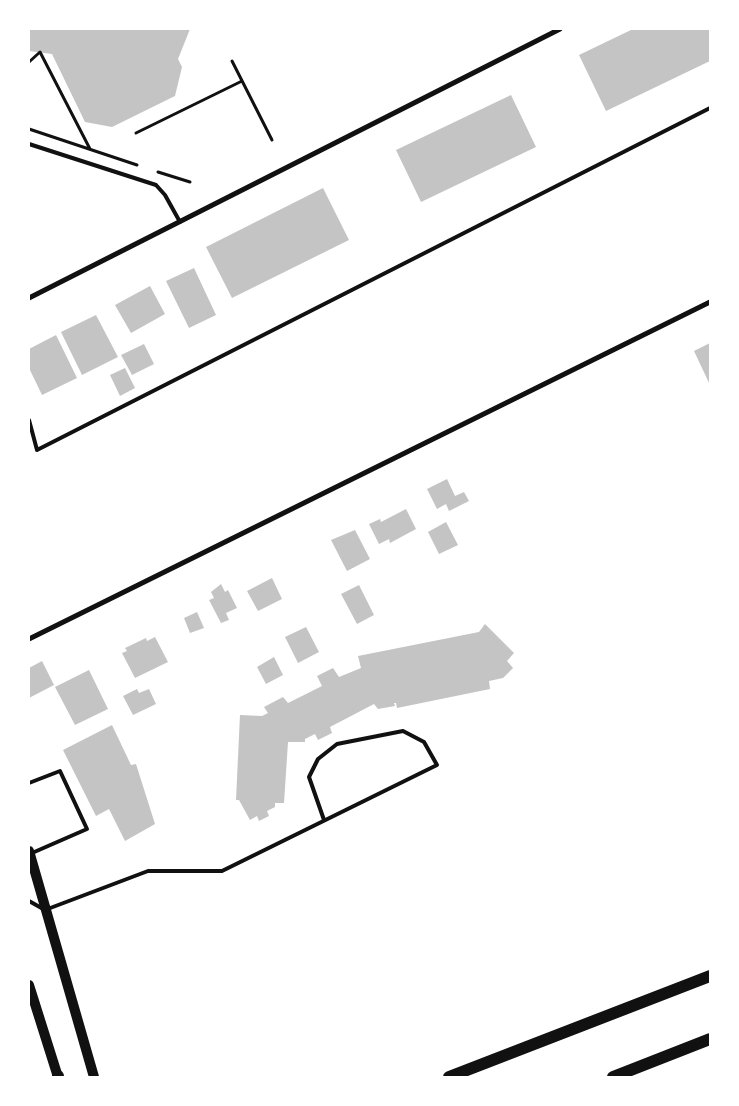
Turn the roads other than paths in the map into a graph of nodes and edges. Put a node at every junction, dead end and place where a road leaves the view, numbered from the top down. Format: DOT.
graph roads {
  1 [pos="560,29"];
  2 [pos="710,108"];
  3 [pos="29,144"];
  4 [pos="180,222"];
  5 [pos="29,298"];
  6 [pos="710,302"];
  7 [pos="29,420"];
  8 [pos="29,639"];
  9 [pos="29,783"];
  10 [pos="324,820"];
  11 [pos="29,852"];
  12 [pos="29,902"];
  13 [pos="45,910"];
  14 [pos="710,976"];
  15 [pos="29,985"];
  16 [pos="710,1039"];
  17 [pos="58,1077"];
  18 [pos="94,1077"];
  19 [pos="449,1077"];
  20 [pos="613,1077"];
  1 -- 4 [label="street"];
  2 -- 7 [label="lane"];
  3 -- 4 [label="lane"];
  4 -- 5 [label="street"];
  6 -- 8 [label="street"];
  9 -- 11 [label="lane"];
  10 -- 10 [label="lane"];
  10 -- 13 [label="lane"];
  11 -- 13 [label="main road"];
  12 -- 13 [label="lane"];
  13 -- 18 [label="main road"];
  14 -- 19 [label="main road"];
  15 -- 17 [label="main road"];
  16 -- 20 [label="main road"];
}
